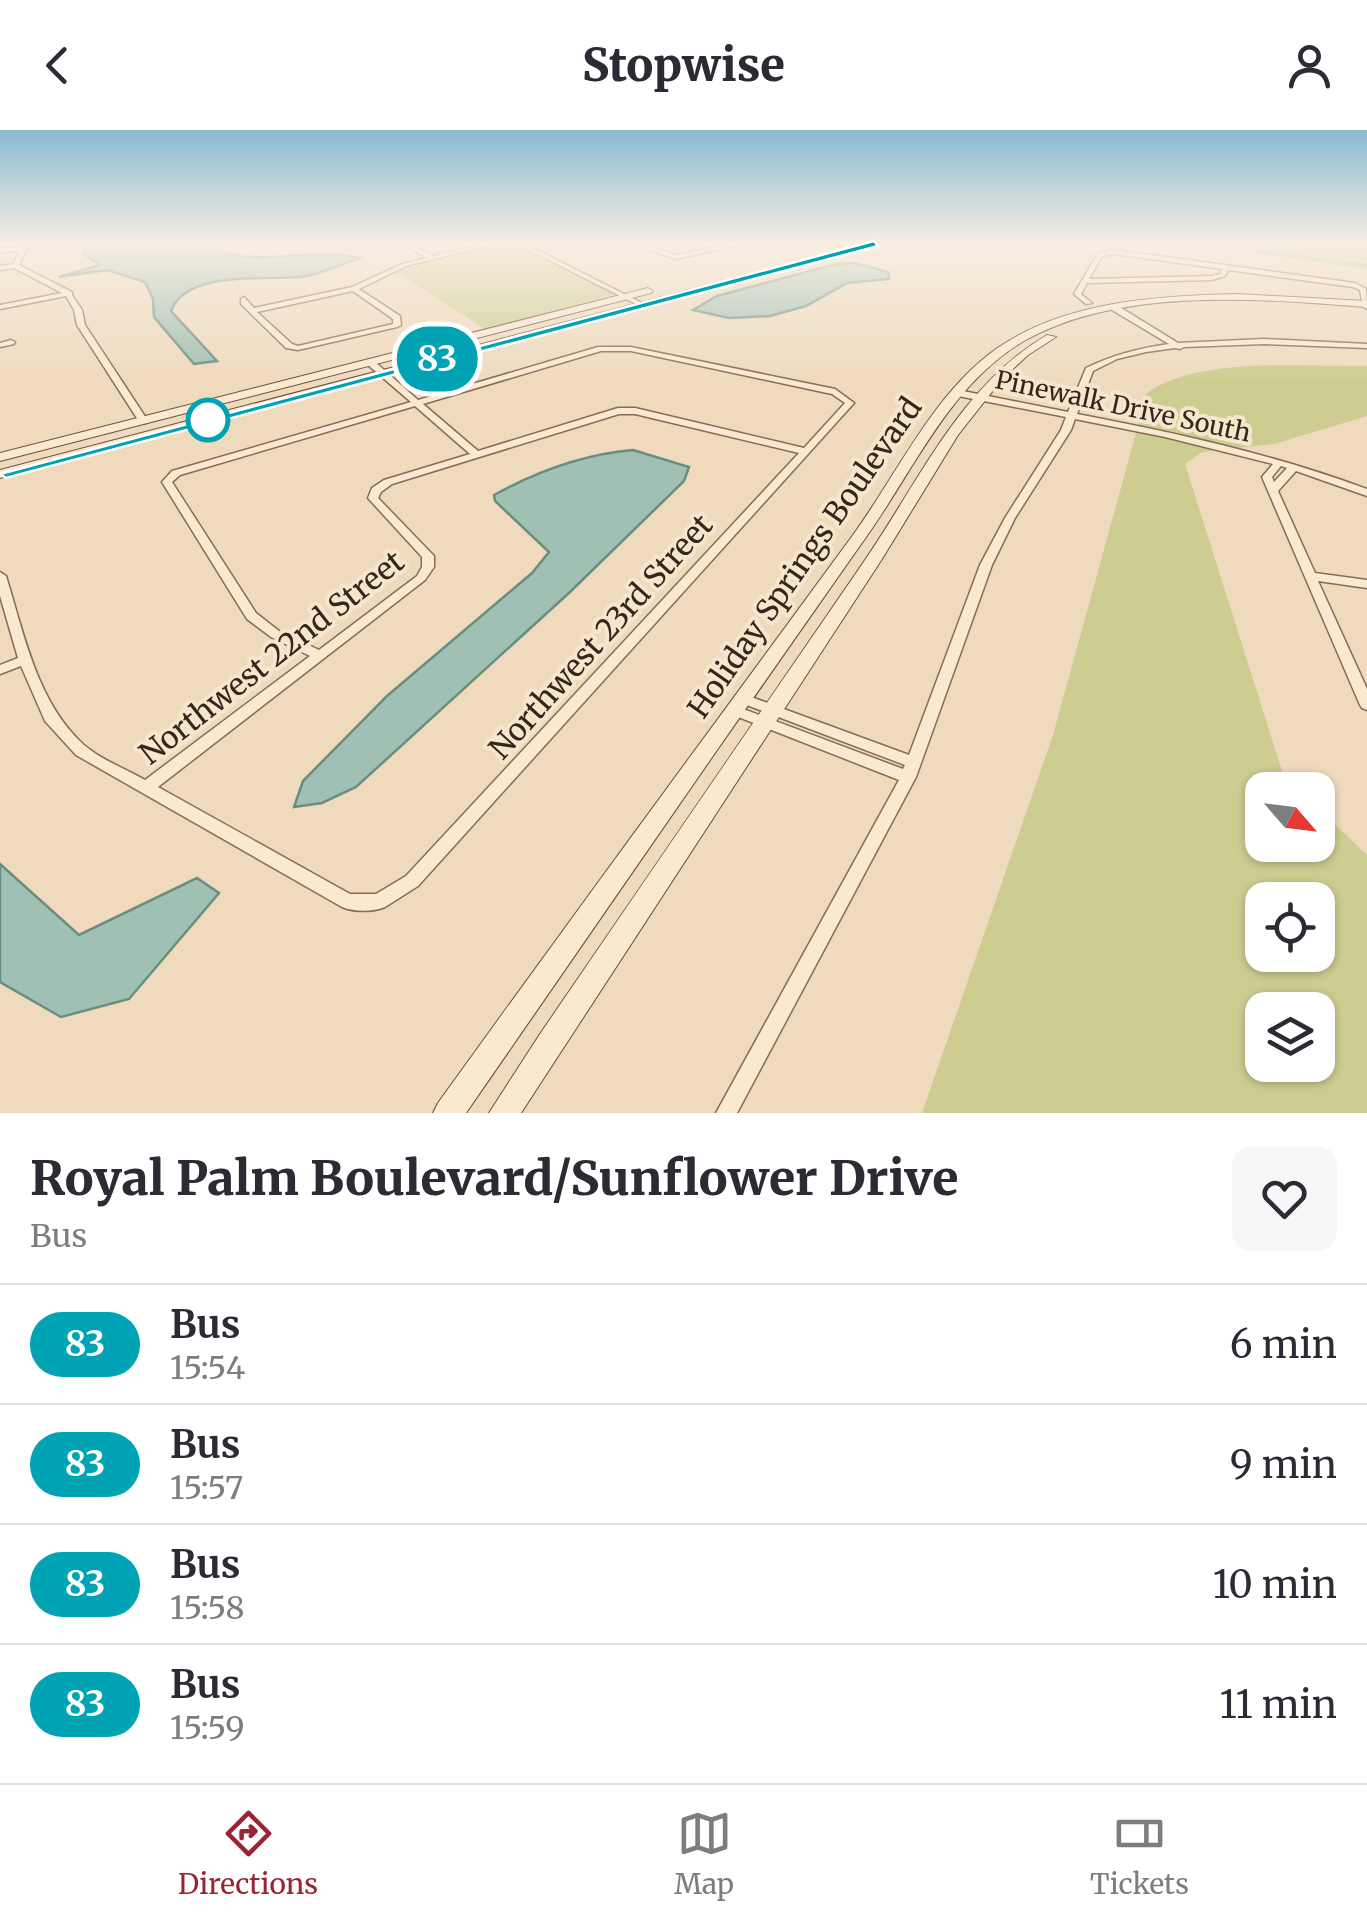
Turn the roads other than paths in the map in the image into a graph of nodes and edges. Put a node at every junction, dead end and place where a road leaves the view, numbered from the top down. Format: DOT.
graph roads {
  1 [pos="64,290"];
  2 [pos="350,290"];
  3 [pos="355,290"];
  4 [pos="615,290"];
  5 [pos="652,290"];
  6 [pos="700,290"];
  7 [pos="1079,290"];
  8 [pos="70,293"];
  9 [pos="628,296"];
  10 [pos="244,298"];
  11 [pos="1088,303"];
  12 [pos="642,305"];
  13 [pos="0,306"];
  14 [pos="1367,306"];
  15 [pos="252,311"];
  16 [pos="1115,312"];
  17 [pos="11,342"];
  18 [pos="0,345"];
  19 [pos="1367,346"];
  20 [pos="1175,347"];
  21 [pos="370,363"];
  22 [pos="383,374"];
  23 [pos="968,395"];
  24 [pos="416,401"];
  25 [pos="1070,417"];
  26 [pos="143,421"];
  27 [pos="805,451"];
  28 [pos="475,452"];
  29 [pos="0,457"];
  30 [pos="1279,463"];
  31 [pos="1294,468"];
  32 [pos="0,474"];
  33 [pos="1274,490"];
  34 [pos="1367,494"];
  35 [pos="0,576"];
  36 [pos="1310,576"];
  37 [pos="1367,584"];
  38 [pos="319,655"];
  39 [pos="25,660"];
  40 [pos="0,670"];
  41 [pos="1366,699"];
  42 [pos="737,704"];
  43 [pos="767,716"];
  44 [pos="911,770"];
  45 [pos="146,788"];
  46 [pos="448,1113"];
  47 [pos="504,1113"];
  48 [pos="726,1113"];
  1 -- 8 [label="street"];
  2 -- 15 [label="street"];
  3 -- 15 [label="street"];
  4 -- 9 [label="street"];
  5 -- 9 [label="street"];
  6 -- 12 [label="street"];
  7 -- 11 [label="street"];
  8 -- 13 [label="street"];
  8 -- 26 [label="street"];
  9 -- 12 [label="street"];
  9 -- 21 [label="street"];
  10 -- 15 [label="street"];
  12 -- 22 [label="street"];
  14 -- 16 [label="street, Holiday Springs Boulevard"];
  16 -- 20 [label="street"];
  16 -- 23 [label="street, Holiday Springs Boulevard"];
  16 -- 23 [label="street, Holiday Springs Boulevard"];
  17 -- 18 [label="street"];
  19 -- 20 [label="street"];
  20 -- 25 [label="street"];
  21 -- 22 [label="street"];
  21 -- 26 [label="street"];
  22 -- 24 [label="street"];
  22 -- 32 [label="street"];
  23 -- 25 [label="street, Pinewalk Drive South"];
  23 -- 42 [label="street, Holiday Springs Boulevard"];
  23 -- 43 [label="street, Holiday Springs Boulevard"];
  24 -- 27 [label="street, Northwest 23rd Street"];
  24 -- 28 [label="street"];
  24 -- 38 [label="street"];
  25 -- 30 [label="street, Pinewalk Drive South"];
  25 -- 44 [label="street"];
  26 -- 29 [label="street"];
  27 -- 28 [label="street"];
  27 -- 45 [label="street, Northwest 23rd Street"];
  28 -- 38 [label="street, Northwest 22nd Street"];
  30 -- 31 [label="street, Pinewalk Drive South"];
  30 -- 33 [label="street, Pinewalk Drive South"];
  31 -- 33 [label="street"];
  31 -- 34 [label="street, Pinewalk Drive South"];
  33 -- 36 [label="street"];
  35 -- 39 [label="street"];
  36 -- 37 [label="street"];
  36 -- 41 [label="street"];
  38 -- 45 [label="street, Northwest 22nd Street"];
  39 -- 40 [label="street"];
  39 -- 45 [label="street"];
  42 -- 43 [label="street"];
  42 -- 46 [label="street, Holiday Springs Boulevard"];
  43 -- 44 [label="street"];
  43 -- 47 [label="street, Holiday Springs Boulevard"];
  44 -- 48 [label="street"];
}
